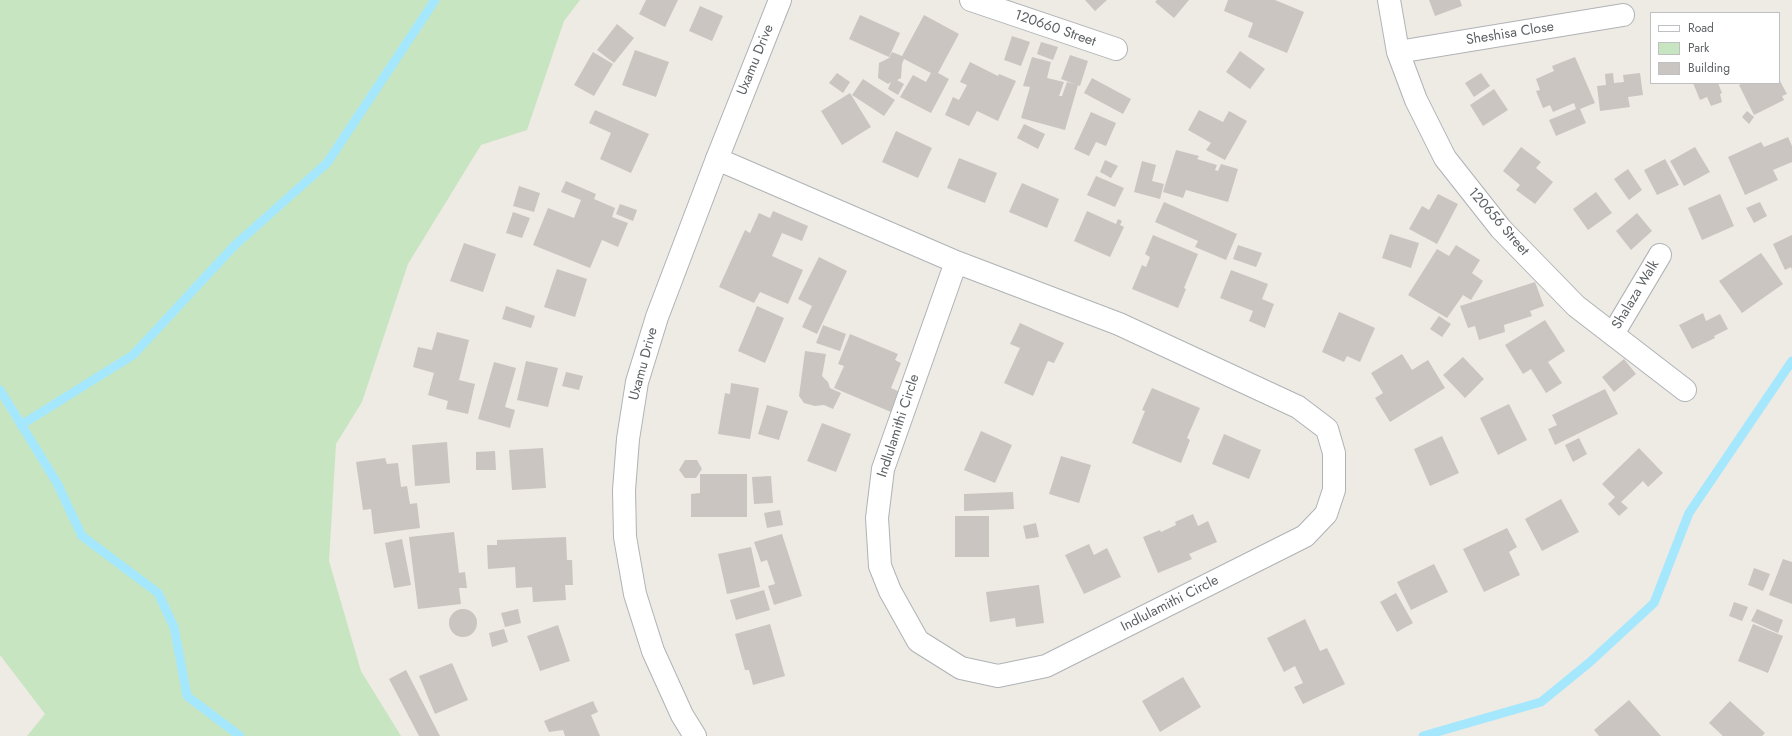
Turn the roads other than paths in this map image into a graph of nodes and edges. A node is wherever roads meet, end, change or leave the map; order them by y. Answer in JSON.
{"nodes":[{"id":1,"x":780,"y":0,"type":"edge"},
{"id":2,"x":971,"y":0,"type":"edge"},
{"id":3,"x":1389,"y":0,"type":"edge"},
{"id":4,"x":1623,"y":15,"type":"dead end"},
{"id":5,"x":1116,"y":49,"type":"dead end"},
{"id":6,"x":1398,"y":52,"type":"junction"},
{"id":7,"x":717,"y":159,"type":"junction"},
{"id":8,"x":1660,"y":255,"type":"dead end"},
{"id":9,"x":956,"y":262,"type":"junction"},
{"id":10,"x":1613,"y":334,"type":"junction"},
{"id":11,"x":1685,"y":390,"type":"dead end"},
{"id":12,"x":695,"y":736,"type":"edge"}],
"edges":[{"from":1,"to":7,"type":"street","name":"Uxamu Drive"},
{"from":2,"to":5,"type":"street","name":"120660 Street"},
{"from":3,"to":6,"type":"street","name":"120656 Street"},
{"from":4,"to":6,"type":"street","name":"Sheshisa Close"},
{"from":6,"to":10,"type":"street","name":"120656 Street"},
{"from":7,"to":9,"type":"street","name":"Indlulamithi Circle"},
{"from":7,"to":12,"type":"street","name":"Uxamu Drive"},
{"from":8,"to":10,"type":"street","name":"Shalaza Walk"},
{"from":9,"to":9,"type":"street","name":"Indlulamithi Circle"},
{"from":10,"to":11,"type":"street","name":"120656 Street"}]}
